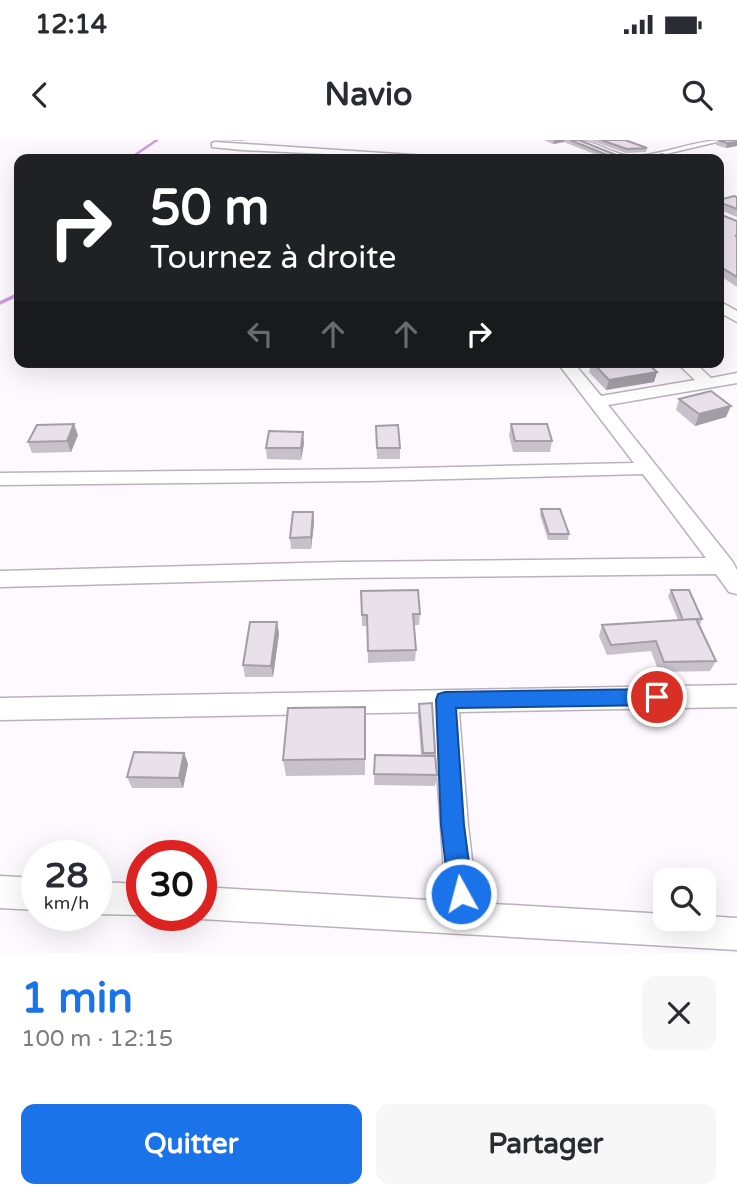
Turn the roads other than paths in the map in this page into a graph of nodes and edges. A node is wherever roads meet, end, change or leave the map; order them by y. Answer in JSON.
{"nodes":[{"id":1,"x":249,"y":140,"type":"edge"},
{"id":2,"x":579,"y":140,"type":"edge"},
{"id":3,"x":721,"y":140,"type":"edge"},
{"id":4,"x":401,"y":144,"type":"dead end"},
{"id":5,"x":215,"y":145,"type":"dead end"},
{"id":6,"x":238,"y":147,"type":"junction"},
{"id":7,"x":375,"y":154,"type":"edge"},
{"id":8,"x":420,"y":154,"type":"edge"},
{"id":9,"x":617,"y":154,"type":"edge"},
{"id":10,"x":655,"y":154,"type":"edge"},
{"id":11,"x":570,"y":368,"type":"edge"},
{"id":12,"x":691,"y":368,"type":"edge"},
{"id":13,"x":737,"y":378,"type":"edge"},
{"id":14,"x":708,"y":383,"type":"junction"},
{"id":15,"x":596,"y":402,"type":"junction"},
{"id":16,"x":648,"y":468,"type":"junction"},
{"id":17,"x":0,"y":479,"type":"edge"},
{"id":18,"x":733,"y":578,"type":"edge"},
{"id":19,"x":0,"y":579,"type":"edge"},
{"id":20,"x":737,"y":696,"type":"edge"},
{"id":21,"x":445,"y":700,"type":"junction"},
{"id":22,"x":0,"y":709,"type":"edge"},
{"id":23,"x":0,"y":892,"type":"edge"},
{"id":24,"x":21,"y":893,"type":"edge"},
{"id":25,"x":217,"y":904,"type":"edge"},
{"id":26,"x":463,"y":916,"type":"junction"},
{"id":27,"x":737,"y":934,"type":"edge"}],
"edges":[{"from":1,"to":6,"type":"street"},
{"from":2,"to":9,"type":"street"},
{"from":3,"to":10,"type":"street"},
{"from":4,"to":8,"type":"street"},
{"from":5,"to":6,"type":"street"},
{"from":6,"to":7,"type":"street"},
{"from":11,"to":15,"type":"street"},
{"from":12,"to":14,"type":"street"},
{"from":13,"to":14,"type":"street"},
{"from":14,"to":15,"type":"street"},
{"from":15,"to":16,"type":"street"},
{"from":16,"to":17,"type":"street"},
{"from":16,"to":18,"type":"street"},
{"from":18,"to":19,"type":"street"},
{"from":20,"to":21,"type":"street"},
{"from":21,"to":22,"type":"street"},
{"from":21,"to":26,"type":"street"},
{"from":23,"to":24,"type":"street"},
{"from":25,"to":26,"type":"street"},
{"from":26,"to":27,"type":"street"}]}
